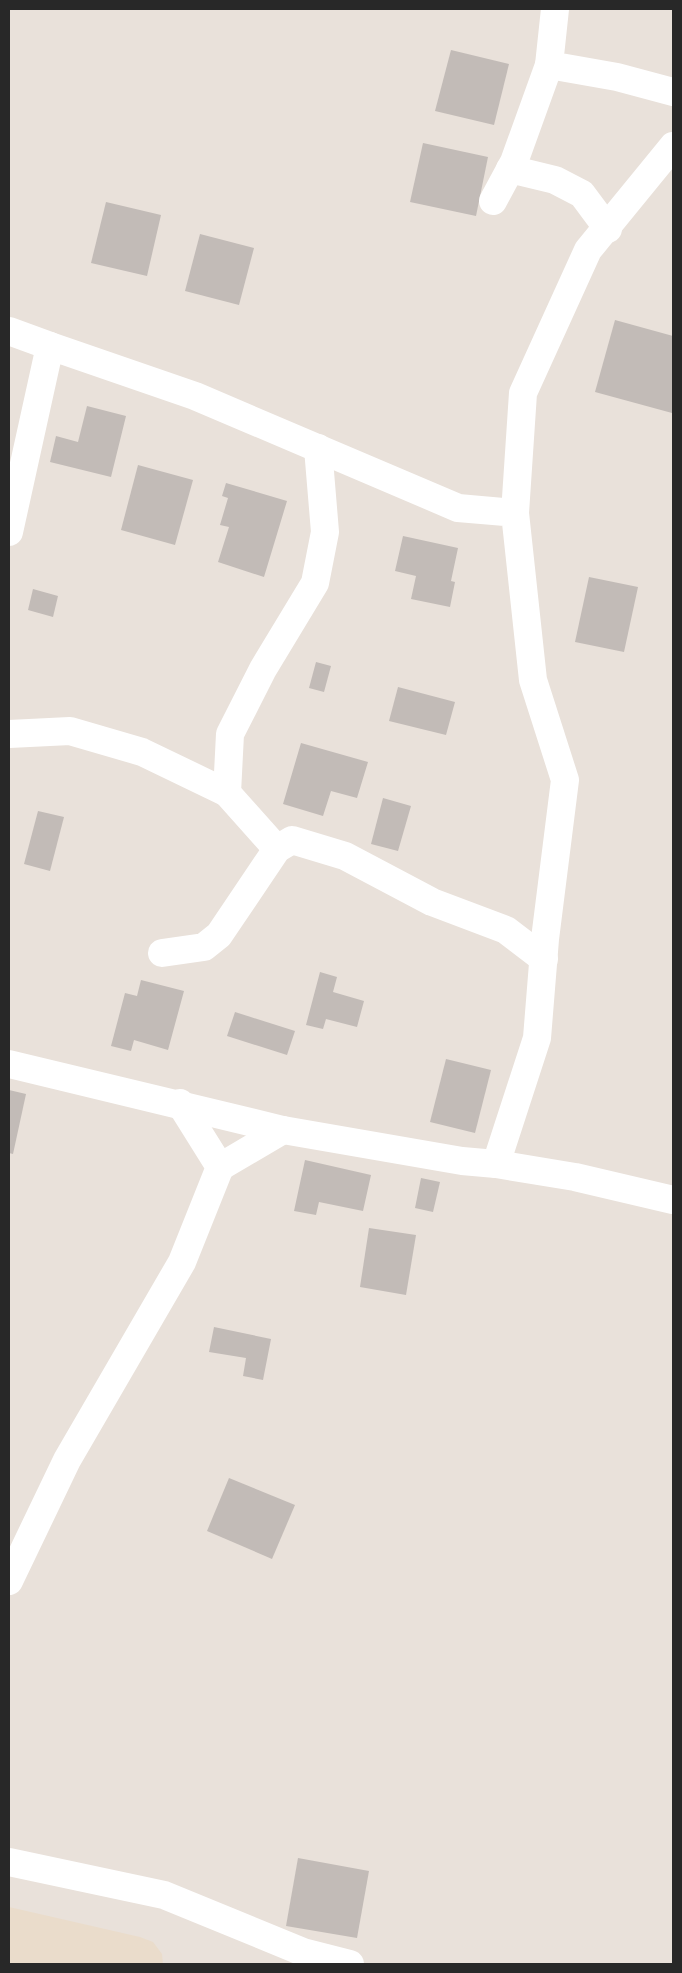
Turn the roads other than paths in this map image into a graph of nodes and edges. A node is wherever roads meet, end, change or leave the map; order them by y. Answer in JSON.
{"nodes":[{"id":1,"x":555,"y":9,"type":"edge"},
{"id":2,"x":549,"y":65,"type":"junction"},
{"id":3,"x":673,"y":92,"type":"edge"},
{"id":4,"x":673,"y":146,"type":"edge"},
{"id":5,"x":510,"y":169,"type":"junction"},
{"id":6,"x":493,"y":201,"type":"dead end"},
{"id":7,"x":608,"y":229,"type":"junction"},
{"id":8,"x":9,"y":331,"type":"edge"},
{"id":9,"x":50,"y":346,"type":"junction"},
{"id":10,"x":318,"y":448,"type":"junction"},
{"id":11,"x":515,"y":513,"type":"junction"},
{"id":12,"x":9,"y":532,"type":"edge"},
{"id":13,"x":9,"y":734,"type":"edge"},
{"id":14,"x":227,"y":794,"type":"junction"},
{"id":15,"x":277,"y":849,"type":"junction"},
{"id":16,"x":162,"y":953,"type":"dead end"},
{"id":17,"x":544,"y":959,"type":"junction"},
{"id":18,"x":9,"y":1064,"type":"edge"},
{"id":19,"x":180,"y":1103,"type":"junction"},
{"id":20,"x":283,"y":1130,"type":"junction"},
{"id":21,"x":496,"y":1164,"type":"junction"},
{"id":22,"x":220,"y":1167,"type":"junction"},
{"id":23,"x":673,"y":1200,"type":"edge"},
{"id":24,"x":9,"y":1582,"type":"edge"},
{"id":25,"x":9,"y":1862,"type":"edge"},
{"id":26,"x":350,"y":1964,"type":"edge"}],
"edges":[{"from":1,"to":2,"type":"street"},
{"from":2,"to":3,"type":"street"},
{"from":2,"to":5,"type":"street"},
{"from":4,"to":7,"type":"street"},
{"from":5,"to":6,"type":"street"},
{"from":5,"to":7,"type":"street"},
{"from":7,"to":11,"type":"street"},
{"from":8,"to":9,"type":"street"},
{"from":9,"to":10,"type":"street"},
{"from":9,"to":12,"type":"street"},
{"from":10,"to":11,"type":"street"},
{"from":10,"to":14,"type":"street"},
{"from":11,"to":17,"type":"street"},
{"from":13,"to":14,"type":"street"},
{"from":14,"to":15,"type":"street"},
{"from":15,"to":16,"type":"street"},
{"from":15,"to":17,"type":"street"},
{"from":17,"to":21,"type":"street"},
{"from":18,"to":19,"type":"street"},
{"from":19,"to":20,"type":"street"},
{"from":19,"to":22,"type":"street"},
{"from":20,"to":21,"type":"street"},
{"from":20,"to":22,"type":"street"},
{"from":21,"to":23,"type":"street"},
{"from":22,"to":24,"type":"street"},
{"from":25,"to":26,"type":"street"}]}
